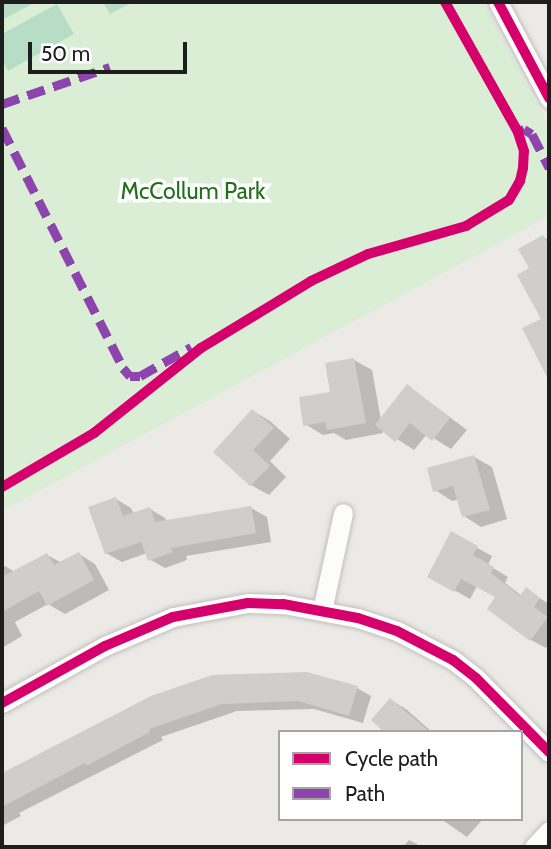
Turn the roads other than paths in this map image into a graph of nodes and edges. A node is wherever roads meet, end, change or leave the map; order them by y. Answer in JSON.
{"nodes":[{"id":1,"x":498,"y":2,"type":"edge"},
{"id":2,"x":549,"y":98,"type":"edge"},
{"id":3,"x":343,"y":513,"type":"dead end"},
{"id":4,"x":322,"y":611,"type":"junction"},
{"id":5,"x":2,"y":703,"type":"edge"},
{"id":6,"x":549,"y":752,"type":"edge"},
{"id":7,"x":549,"y":831,"type":"edge"},
{"id":8,"x":534,"y":847,"type":"edge"}],
"edges":[{"from":1,"to":2,"type":"street"},
{"from":3,"to":4,"type":"street"},
{"from":4,"to":5,"type":"street"},
{"from":4,"to":6,"type":"street"},
{"from":7,"to":8,"type":"street"}]}
